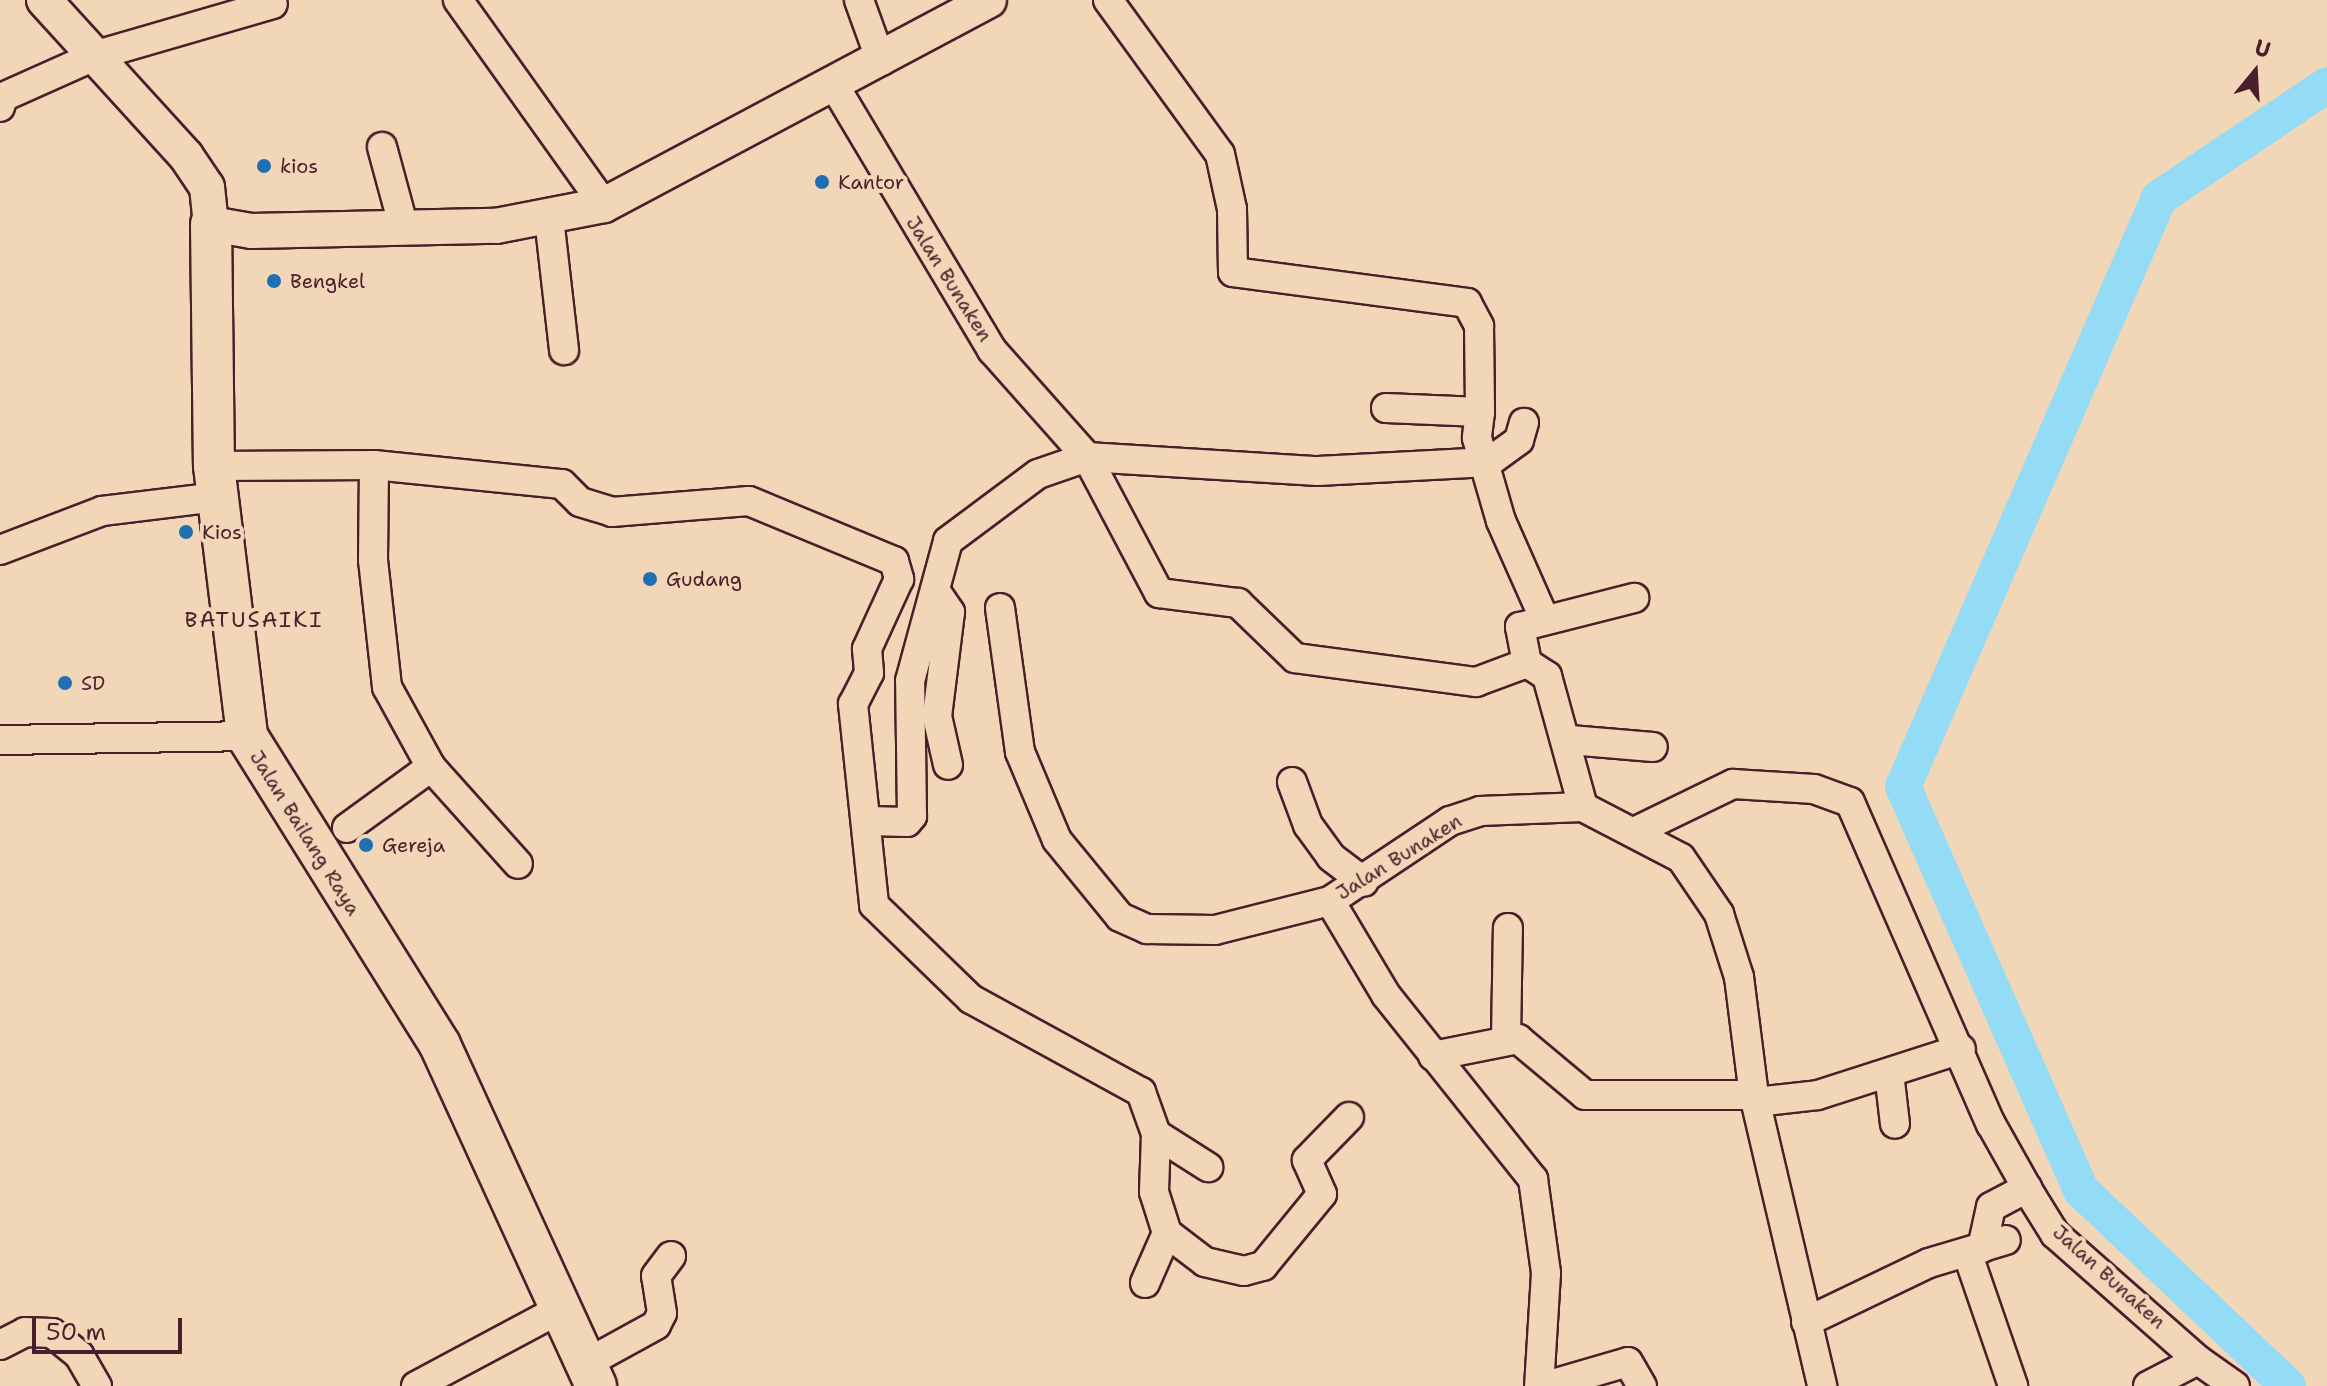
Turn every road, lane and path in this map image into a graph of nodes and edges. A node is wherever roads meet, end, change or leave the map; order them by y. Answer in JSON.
{"nodes":[{"id":1,"x":44,"y":0,"type":"edge"},
{"id":2,"x":458,"y":0,"type":"edge"},
{"id":3,"x":859,"y":0,"type":"edge"},
{"id":4,"x":989,"y":0,"type":"edge"},
{"id":5,"x":1108,"y":0,"type":"edge"},
{"id":6,"x":273,"y":4,"type":"dead end"},
{"id":7,"x":97,"y":55,"type":"junction"},
{"id":8,"x":881,"y":61,"type":"junction"},
{"id":9,"x":834,"y":85,"type":"junction"},
{"id":10,"x":1,"y":100,"type":"edge"},
{"id":11,"x":382,"y":147,"type":"dead end"},
{"id":12,"x":604,"y":205,"type":"junction"},
{"id":13,"x":549,"y":218,"type":"junction"},
{"id":14,"x":404,"y":228,"type":"junction"},
{"id":15,"x":212,"y":238,"type":"junction"},
{"id":16,"x":564,"y":350,"type":"dead end"},
{"id":17,"x":1386,"y":408,"type":"dead end"},
{"id":18,"x":1480,"y":412,"type":"junction"},
{"id":19,"x":1524,"y":423,"type":"dead end"},
{"id":20,"x":1087,"y":457,"type":"junction"},
{"id":21,"x":1489,"y":462,"type":"junction"},
{"id":22,"x":374,"y":465,"type":"junction"},
{"id":23,"x":216,"y":482,"type":"junction"},
{"id":24,"x":0,"y":550,"type":"edge"},
{"id":25,"x":936,"y":577,"type":"junction"},
{"id":26,"x":1634,"y":598,"type":"dead end"},
{"id":27,"x":1000,"y":608,"type":"dead end"},
{"id":28,"x":1544,"y":618,"type":"junction"},
{"id":29,"x":1527,"y":663,"type":"junction"},
{"id":30,"x":247,"y":736,"type":"junction"},
{"id":31,"x":0,"y":740,"type":"edge"},
{"id":32,"x":1570,"y":740,"type":"junction"},
{"id":33,"x":1653,"y":747,"type":"dead end"},
{"id":34,"x":948,"y":765,"type":"dead end"},
{"id":35,"x":431,"y":767,"type":"junction"},
{"id":36,"x":1292,"y":782,"type":"dead end"},
{"id":37,"x":1583,"y":807,"type":"junction"},
{"id":38,"x":867,"y":821,"type":"junction"},
{"id":39,"x":347,"y":828,"type":"dead end"},
{"id":40,"x":1636,"y":831,"type":"junction"},
{"id":41,"x":518,"y":864,"type":"dead end"},
{"id":42,"x":1364,"y":882,"type":"junction"},
{"id":43,"x":1330,"y":901,"type":"junction"},
{"id":44,"x":1508,"y":928,"type":"dead end"},
{"id":45,"x":1506,"y":1038,"type":"junction"},
{"id":46,"x":1961,"y":1049,"type":"junction"},
{"id":47,"x":1433,"y":1056,"type":"junction"},
{"id":48,"x":1889,"y":1073,"type":"junction"},
{"id":49,"x":1755,"y":1098,"type":"junction"},
{"id":50,"x":1349,"y":1117,"type":"dead end"},
{"id":51,"x":1895,"y":1124,"type":"dead end"},
{"id":52,"x":1156,"y":1134,"type":"junction"},
{"id":53,"x":1208,"y":1167,"type":"dead end"},
{"id":54,"x":2027,"y":1188,"type":"junction"},
{"id":55,"x":1167,"y":1233,"type":"junction"},
{"id":56,"x":1985,"y":1247,"type":"junction"},
{"id":57,"x":671,"y":1256,"type":"dead end"},
{"id":58,"x":1145,"y":1283,"type":"dead end"},
{"id":59,"x":564,"y":1307,"type":"junction"},
{"id":60,"x":1806,"y":1322,"type":"junction"},
{"id":61,"x":0,"y":1345,"type":"edge"},
{"id":62,"x":2198,"y":1360,"type":"junction"},
{"id":63,"x":1642,"y":1367,"type":"edge"},
{"id":64,"x":591,"y":1374,"type":"edge"},
{"id":65,"x":97,"y":1386,"type":"edge"},
{"id":66,"x":416,"y":1386,"type":"edge"},
{"id":67,"x":1539,"y":1386,"type":"edge"},
{"id":68,"x":1546,"y":1386,"type":"edge"},
{"id":69,"x":1822,"y":1386,"type":"edge"},
{"id":70,"x":2013,"y":1386,"type":"edge"},
{"id":71,"x":2148,"y":1386,"type":"edge"},
{"id":72,"x":2235,"y":1386,"type":"edge"}],
"edges":[{"from":1,"to":7,"type":"main road"},
{"from":2,"to":12,"type":"street"},
{"from":3,"to":8,"type":"street"},
{"from":4,"to":8,"type":"main road"},
{"from":5,"to":18,"type":"street"},
{"from":6,"to":7,"type":"street"},
{"from":7,"to":10,"type":"street"},
{"from":7,"to":15,"type":"main road"},
{"from":8,"to":9,"type":"main road"},
{"from":9,"to":12,"type":"main road"},
{"from":9,"to":20,"type":"street","name":"Jalan Bunaken"},
{"from":11,"to":14,"type":"street"},
{"from":12,"to":13,"type":"main road"},
{"from":13,"to":14,"type":"main road"},
{"from":13,"to":16,"type":"street"},
{"from":14,"to":15,"type":"main road"},
{"from":15,"to":23,"type":"highway","name":"Jalan Bailang Raya"},
{"from":17,"to":18,"type":"street"},
{"from":18,"to":21,"type":"street"},
{"from":19,"to":21,"type":"street"},
{"from":20,"to":21,"type":"street"},
{"from":20,"to":25,"type":"street"},
{"from":20,"to":29,"type":"street","name":"Jalan Bunaken"},
{"from":21,"to":28,"type":"street"},
{"from":22,"to":23,"type":"street"},
{"from":22,"to":35,"type":"street"},
{"from":22,"to":38,"type":"street"},
{"from":23,"to":24,"type":"street"},
{"from":23,"to":30,"type":"highway","name":"Jalan Bailang Raya"},
{"from":25,"to":34,"type":"street"},
{"from":25,"to":38,"type":"street"},
{"from":26,"to":28,"type":"street"},
{"from":27,"to":43,"type":"street","name":"Jalan Bunaken"},
{"from":28,"to":29,"type":"street"},
{"from":29,"to":32,"type":"street"},
{"from":30,"to":31,"type":"street"},
{"from":30,"to":59,"type":"highway","name":"Jalan Bailang Raya"},
{"from":32,"to":33,"type":"street"},
{"from":32,"to":37,"type":"street"},
{"from":35,"to":39,"type":"street"},
{"from":35,"to":41,"type":"street"},
{"from":36,"to":42,"type":"street"},
{"from":37,"to":40,"type":"street","name":"Jalan Bunaken"},
{"from":37,"to":42,"type":"street","name":"Jalan Bunaken"},
{"from":38,"to":52,"type":"street"},
{"from":40,"to":46,"type":"street","name":"Jalan Bunaken"},
{"from":40,"to":49,"type":"street","name":"Jalan Bunaken"},
{"from":42,"to":43,"type":"street","name":"Jalan Bunaken"},
{"from":43,"to":47,"type":"street"},
{"from":44,"to":45,"type":"street"},
{"from":45,"to":47,"type":"street"},
{"from":45,"to":49,"type":"street"},
{"from":46,"to":48,"type":"street"},
{"from":46,"to":54,"type":"street","name":"Jalan Bunaken"},
{"from":47,"to":67,"type":"street"},
{"from":48,"to":49,"type":"street"},
{"from":48,"to":51,"type":"street"},
{"from":49,"to":60,"type":"street","name":"Jalan Bunaken"},
{"from":50,"to":55,"type":"street"},
{"from":52,"to":53,"type":"street"},
{"from":52,"to":55,"type":"street"},
{"from":54,"to":56,"type":"street"},
{"from":54,"to":62,"type":"street","name":"Jalan Bunaken"},
{"from":55,"to":58,"type":"street"},
{"from":56,"to":60,"type":"street"},
{"from":56,"to":70,"type":"street"},
{"from":57,"to":64,"type":"street"},
{"from":59,"to":64,"type":"highway","name":"Jalan Bailang Raya"},
{"from":59,"to":66,"type":"street"},
{"from":60,"to":69,"type":"street","name":"Jalan Bunaken"},
{"from":61,"to":65,"type":"street"},
{"from":62,"to":71,"type":"street"},
{"from":62,"to":72,"type":"street","name":"Jalan Bunaken"},
{"from":63,"to":68,"type":"street"}]}
